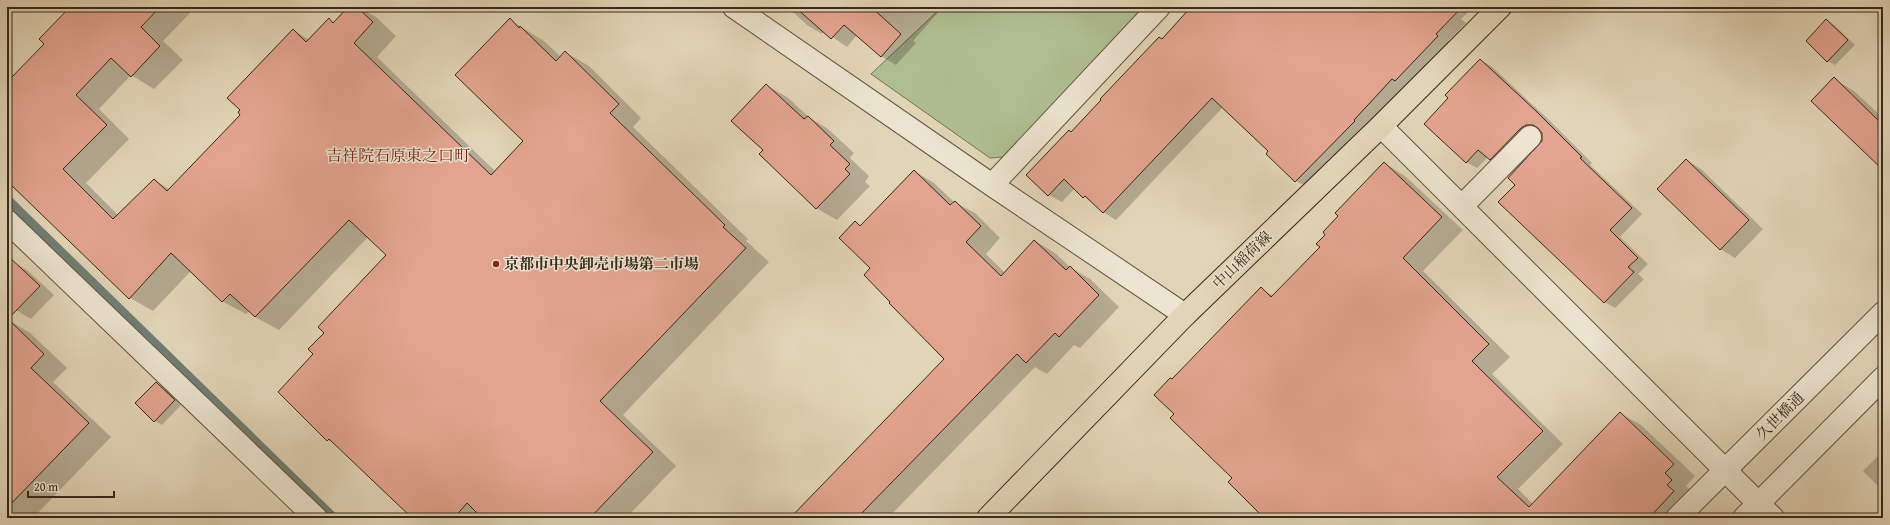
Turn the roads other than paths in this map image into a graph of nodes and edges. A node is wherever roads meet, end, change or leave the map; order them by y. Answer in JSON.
{"nodes":[{"id":1,"x":734,"y":7,"type":"edge"},
{"id":2,"x":1159,"y":7,"type":"edge"},
{"id":3,"x":1495,"y":8,"type":"edge"},
{"id":4,"x":1381,"y":126,"type":"junction"},
{"id":5,"x":1530,"y":137,"type":"dead end"},
{"id":6,"x":992,"y":185,"type":"junction"},
{"id":7,"x":1462,"y":206,"type":"junction"},
{"id":8,"x":7,"y":221,"type":"edge"},
{"id":9,"x":1883,"y":313,"type":"edge"},
{"id":10,"x":1185,"y":315,"type":"junction"},
{"id":11,"x":1883,"y":378,"type":"edge"},
{"id":12,"x":1725,"y":470,"type":"junction"},
{"id":13,"x":1758,"y":513,"type":"edge"},
{"id":14,"x":316,"y":518,"type":"edge"},
{"id":15,"x":988,"y":518,"type":"edge"},
{"id":16,"x":1677,"y":518,"type":"edge"}],
"edges":[{"from":1,"to":6,"type":"street"},
{"from":2,"to":6,"type":"street"},
{"from":3,"to":4,"type":"main road","name":"中山稲荷線"},
{"from":4,"to":7,"type":"street"},
{"from":4,"to":10,"type":"main road","name":"中山稲荷線"},
{"from":5,"to":7,"type":"street"},
{"from":6,"to":10,"type":"street"},
{"from":7,"to":12,"type":"street"},
{"from":8,"to":14,"type":"street"},
{"from":9,"to":12,"type":"street","name":"久世橋通"},
{"from":10,"to":15,"type":"main road","name":"中山稲荷線"},
{"from":11,"to":13,"type":"street"},
{"from":12,"to":13,"type":"street"},
{"from":12,"to":16,"type":"street","name":"久世橋通"}]}
